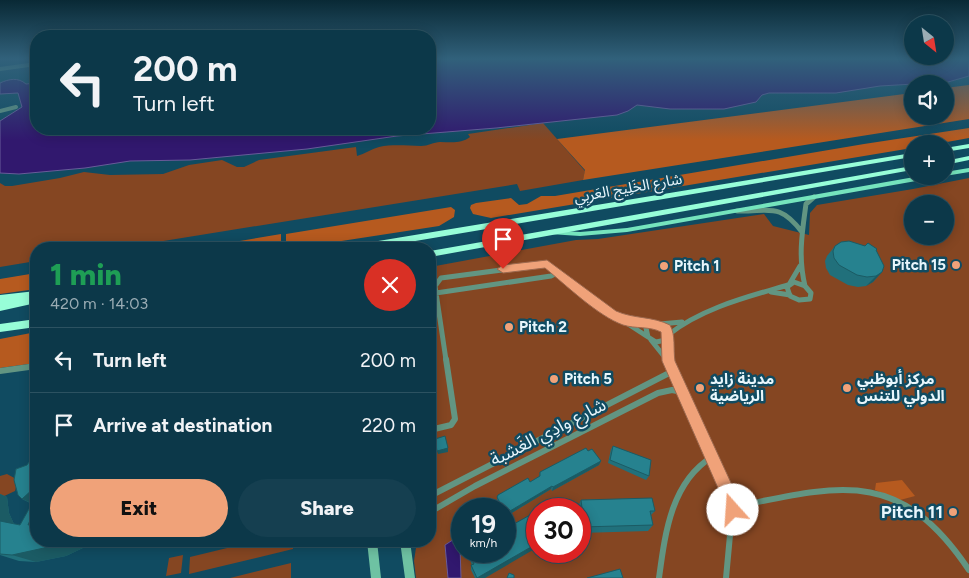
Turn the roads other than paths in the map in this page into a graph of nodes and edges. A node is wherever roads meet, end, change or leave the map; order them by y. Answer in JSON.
{"nodes":[{"id":1,"x":16,"y":107,"type":"dead end"},
{"id":2,"x":0,"y":111,"type":"edge"},
{"id":3,"x":969,"y":146,"type":"edge"},
{"id":4,"x":954,"y":148,"type":"edge"},
{"id":5,"x":904,"y":156,"type":"edge"},
{"id":6,"x":969,"y":158,"type":"edge"},
{"id":7,"x":954,"y":160,"type":"edge"},
{"id":8,"x":904,"y":169,"type":"edge"},
{"id":9,"x":969,"y":170,"type":"edge"},
{"id":10,"x":954,"y":172,"type":"edge"},
{"id":11,"x":904,"y":181,"type":"edge"},
{"id":12,"x":814,"y":197,"type":"junction"},
{"id":13,"x":736,"y":211,"type":"junction"},
{"id":14,"x":550,"y":232,"type":"junction"},
{"id":15,"x":802,"y":232,"type":"junction"},
{"id":16,"x":390,"y":242,"type":"edge"},
{"id":17,"x":436,"y":255,"type":"edge"},
{"id":18,"x":800,"y":265,"type":"junction"},
{"id":19,"x":559,"y":272,"type":"junction"},
{"id":20,"x":789,"y":284,"type":"junction"},
{"id":21,"x":806,"y":286,"type":"junction"},
{"id":22,"x":768,"y":292,"type":"junction"},
{"id":23,"x":436,"y":293,"type":"junction"},
{"id":24,"x":30,"y":295,"type":"edge"},
{"id":25,"x":790,"y":296,"type":"junction"},
{"id":26,"x":0,"y":299,"type":"edge"},
{"id":27,"x":30,"y":301,"type":"edge"},
{"id":28,"x":0,"y":306,"type":"edge"},
{"id":29,"x":626,"y":321,"type":"junction"},
{"id":30,"x":685,"y":322,"type":"junction"},
{"id":31,"x":30,"y":324,"type":"edge"},
{"id":32,"x":30,"y":324,"type":"edge"},
{"id":33,"x":651,"y":324,"type":"junction"},
{"id":34,"x":659,"y":324,"type":"junction"},
{"id":35,"x":0,"y":328,"type":"edge"},
{"id":36,"x":0,"y":332,"type":"edge"},
{"id":37,"x":668,"y":337,"type":"junction"},
{"id":38,"x":649,"y":338,"type":"junction"},
{"id":39,"x":668,"y":361,"type":"junction"},
{"id":40,"x":30,"y":367,"type":"edge"},
{"id":41,"x":673,"y":371,"type":"junction"},
{"id":42,"x":0,"y":373,"type":"edge"},
{"id":43,"x":682,"y":392,"type":"junction"},
{"id":44,"x":436,"y":429,"type":"edge"},
{"id":45,"x":712,"y":457,"type":"junction"},
{"id":46,"x":436,"y":493,"type":"edge"},
{"id":47,"x":734,"y":507,"type":"junction"},
{"id":48,"x":436,"y":509,"type":"edge"},
{"id":49,"x":373,"y":547,"type":"edge"},
{"id":50,"x":406,"y":547,"type":"edge"},
{"id":51,"x":409,"y":547,"type":"edge"},
{"id":52,"x":407,"y":552,"type":"junction"},
{"id":53,"x":969,"y":570,"type":"edge"},
{"id":54,"x":376,"y":578,"type":"edge"},
{"id":55,"x":410,"y":578,"type":"edge"},
{"id":56,"x":659,"y":578,"type":"edge"},
{"id":57,"x":726,"y":578,"type":"edge"}],
"edges":[{"from":1,"to":2,"type":"street"},
{"from":3,"to":4,"type":"highway"},
{"from":5,"to":16,"type":"highway","name":"شارع الخَلِيج العَربِي"},
{"from":6,"to":7,"type":"highway"},
{"from":8,"to":14,"type":"highway","name":"شارع الخَلِيج العَربِي"},
{"from":9,"to":10,"type":"main road"},
{"from":11,"to":12,"type":"main road"},
{"from":12,"to":13,"type":"main road"},
{"from":12,"to":15,"type":"street"},
{"from":13,"to":14,"type":"main road"},
{"from":13,"to":15,"type":"street"},
{"from":14,"to":17,"type":"highway","name":"شارع الخَلِيج العَربِي"},
{"from":15,"to":18,"type":"street"},
{"from":18,"to":20,"type":"street"},
{"from":18,"to":21,"type":"street"},
{"from":19,"to":23,"type":"street"},
{"from":19,"to":23,"type":"street"},
{"from":19,"to":29,"type":"street"},
{"from":20,"to":21,"type":"street"},
{"from":20,"to":22,"type":"street"},
{"from":20,"to":25,"type":"street"},
{"from":21,"to":25,"type":"street"},
{"from":22,"to":25,"type":"street"},
{"from":22,"to":30,"type":"street"},
{"from":23,"to":44,"type":"street"},
{"from":24,"to":26,"type":"highway"},
{"from":27,"to":28,"type":"highway"},
{"from":29,"to":33,"type":"street"},
{"from":29,"to":38,"type":"street"},
{"from":30,"to":34,"type":"street"},
{"from":30,"to":37,"type":"street"},
{"from":31,"to":35,"type":"highway"},
{"from":32,"to":36,"type":"highway"},
{"from":33,"to":34,"type":"street"},
{"from":33,"to":38,"type":"street"},
{"from":34,"to":37,"type":"street"},
{"from":37,"to":38,"type":"street"},
{"from":37,"to":39,"type":"street"},
{"from":38,"to":39,"type":"street"},
{"from":39,"to":41,"type":"street"},
{"from":40,"to":42,"type":"street"},
{"from":41,"to":43,"type":"street"},
{"from":41,"to":46,"type":"street","name":"شارع وادِي الغَشبة"},
{"from":43,"to":45,"type":"street"},
{"from":43,"to":48,"type":"street","name":"شارع وادِي الغَشبة"},
{"from":45,"to":47,"type":"street"},
{"from":45,"to":56,"type":"street"},
{"from":47,"to":53,"type":"street"},
{"from":47,"to":57,"type":"street"},
{"from":49,"to":54,"type":"street"},
{"from":50,"to":52,"type":"street"},
{"from":51,"to":52,"type":"street"},
{"from":52,"to":55,"type":"street"}]}
